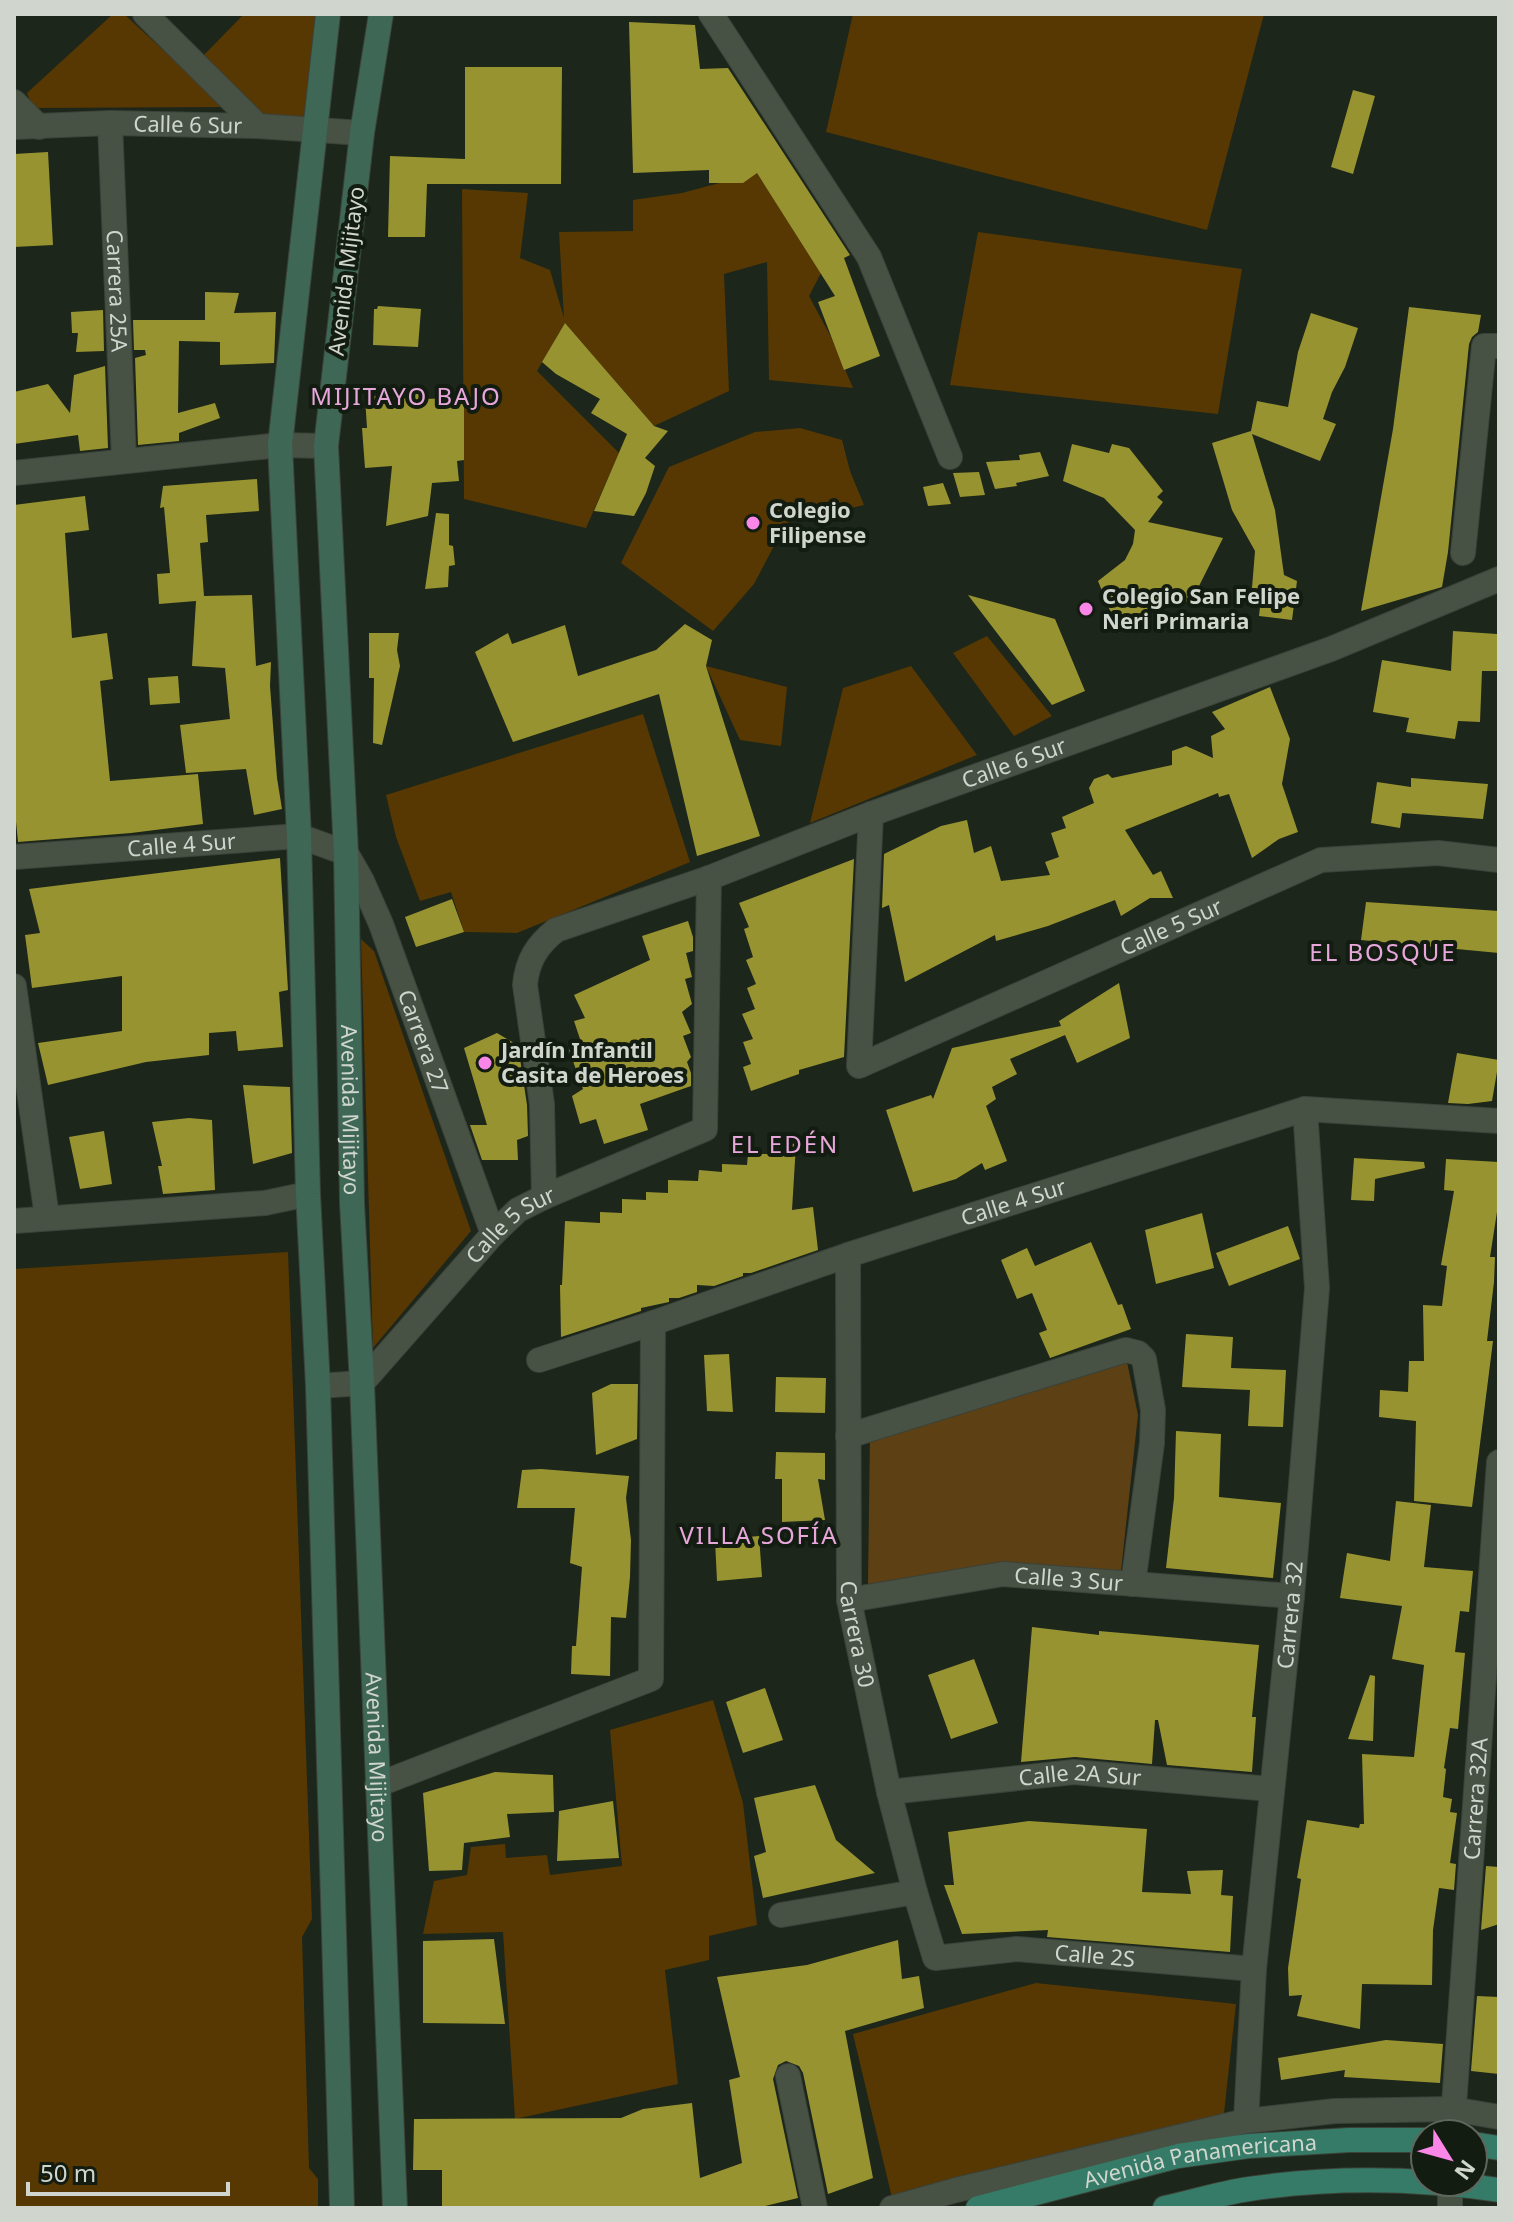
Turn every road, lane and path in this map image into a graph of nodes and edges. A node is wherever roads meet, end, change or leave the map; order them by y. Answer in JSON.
{"nodes":[{"id":1,"x":145,"y":14,"type":"edge"},
{"id":2,"x":328,"y":14,"type":"edge"},
{"id":3,"x":381,"y":14,"type":"edge"},
{"id":4,"x":711,"y":14,"type":"edge"},
{"id":5,"x":14,"y":102,"type":"edge"},
{"id":6,"x":110,"y":123,"type":"junction"},
{"id":7,"x":258,"y":126,"type":"junction"},
{"id":8,"x":14,"y":127,"type":"edge"},
{"id":9,"x":39,"y":127,"type":"junction"},
{"id":10,"x":314,"y":131,"type":"junction"},
{"id":11,"x":362,"y":133,"type":"junction"},
{"id":12,"x":1492,"y":346,"type":"edge"},
{"id":13,"x":280,"y":445,"type":"junction"},
{"id":14,"x":326,"y":446,"type":"junction"},
{"id":15,"x":950,"y":457,"type":"dead end"},
{"id":16,"x":124,"y":460,"type":"junction"},
{"id":17,"x":14,"y":473,"type":"edge"},
{"id":18,"x":1463,"y":553,"type":"dead end"},
{"id":19,"x":1499,"y":579,"type":"edge"},
{"id":20,"x":871,"y":814,"type":"junction"},
{"id":21,"x":299,"y":836,"type":"junction"},
{"id":22,"x":346,"y":853,"type":"junction"},
{"id":23,"x":14,"y":857,"type":"edge"},
{"id":24,"x":1499,"y":860,"type":"edge"},
{"id":25,"x":709,"y":878,"type":"junction"},
{"id":26,"x":14,"y":986,"type":"edge"},
{"id":27,"x":1305,"y":1109,"type":"junction"},
{"id":28,"x":1499,"y":1121,"type":"edge"},
{"id":29,"x":308,"y":1194,"type":"junction"},
{"id":30,"x":544,"y":1197,"type":"junction"},
{"id":31,"x":47,"y":1217,"type":"junction"},
{"id":32,"x":14,"y":1221,"type":"edge"},
{"id":33,"x":493,"y":1234,"type":"junction"},
{"id":34,"x":848,"y":1255,"type":"junction"},
{"id":35,"x":653,"y":1323,"type":"junction"},
{"id":36,"x":539,"y":1360,"type":"dead end"},
{"id":37,"x":362,"y":1383,"type":"junction"},
{"id":38,"x":318,"y":1386,"type":"junction"},
{"id":39,"x":848,"y":1436,"type":"junction"},
{"id":40,"x":1499,"y":1462,"type":"edge"},
{"id":41,"x":1133,"y":1584,"type":"junction"},
{"id":42,"x":1292,"y":1596,"type":"junction"},
{"id":43,"x":849,"y":1600,"type":"junction"},
{"id":44,"x":1493,"y":1622,"type":"edge"},
{"id":45,"x":377,"y":1785,"type":"junction"},
{"id":46,"x":1271,"y":1789,"type":"junction"},
{"id":47,"x":889,"y":1792,"type":"junction"},
{"id":48,"x":915,"y":1892,"type":"junction"},
{"id":49,"x":781,"y":1915,"type":"dead end"},
{"id":50,"x":935,"y":1958,"type":"joint"},
{"id":51,"x":1254,"y":1969,"type":"junction"},
{"id":52,"x":788,"y":2076,"type":"dead end"},
{"id":53,"x":1452,"y":2109,"type":"junction"},
{"id":54,"x":1499,"y":2117,"type":"edge"},
{"id":55,"x":1452,"y":2118,"type":"edge"},
{"id":56,"x":1246,"y":2121,"type":"junction"},
{"id":57,"x":1409,"y":2140,"type":"edge"},
{"id":58,"x":1409,"y":2182,"type":"edge"},
{"id":59,"x":342,"y":2208,"type":"edge"},
{"id":60,"x":395,"y":2208,"type":"edge"},
{"id":61,"x":815,"y":2208,"type":"edge"},
{"id":62,"x":892,"y":2208,"type":"edge"},
{"id":63,"x":978,"y":2208,"type":"edge"},
{"id":64,"x":1165,"y":2208,"type":"edge"}],
"edges":[{"from":1,"to":7,"type":"street"},
{"from":2,"to":10,"type":"main road","name":"Avenida Mijitayo"},
{"from":3,"to":11,"type":"main road","name":"Avenida Mijitayo"},
{"from":4,"to":15,"type":"street"},
{"from":5,"to":9,"type":"street"},
{"from":6,"to":7,"type":"street","name":"Calle 6 Sur"},
{"from":6,"to":9,"type":"street","name":"Calle 6 Sur"},
{"from":6,"to":16,"type":"street","name":"Carrera 25A"},
{"from":7,"to":10,"type":"street","name":"Calle 6 Sur"},
{"from":8,"to":9,"type":"street","name":"Calle 6 Sur"},
{"from":10,"to":11,"type":"street","name":"Calle 6 Sur"},
{"from":10,"to":13,"type":"main road","name":"Avenida Mijitayo"},
{"from":11,"to":14,"type":"main road","name":"Avenida Mijitayo"},
{"from":12,"to":18,"type":"street"},
{"from":13,"to":14,"type":"street"},
{"from":13,"to":16,"type":"street"},
{"from":13,"to":21,"type":"main road","name":"Avenida Mijitayo"},
{"from":14,"to":22,"type":"main road","name":"Avenida Mijitayo"},
{"from":16,"to":17,"type":"street"},
{"from":19,"to":20,"type":"street","name":"Calle 6 Sur"},
{"from":20,"to":24,"type":"street","name":"Calle 5 Sur"},
{"from":20,"to":25,"type":"street","name":"Calle 6 Sur"},
{"from":21,"to":22,"type":"street","name":"Calle 4 Sur"},
{"from":21,"to":23,"type":"street","name":"Calle 4 Sur"},
{"from":21,"to":29,"type":"main road","name":"Avenida Mijitayo"},
{"from":22,"to":33,"type":"street","name":"Carrera 27"},
{"from":22,"to":37,"type":"main road","name":"Avenida Mijitayo"},
{"from":25,"to":30,"type":"street","name":"Calle 5 Sur"},
{"from":25,"to":30,"type":"street","name":"Calle 6 Sur"},
{"from":26,"to":31,"type":"street"},
{"from":27,"to":28,"type":"street","name":"Calle 4 Sur"},
{"from":27,"to":34,"type":"street","name":"Calle 4 Sur"},
{"from":27,"to":42,"type":"street","name":"Carrera 32"},
{"from":29,"to":31,"type":"street"},
{"from":29,"to":38,"type":"main road","name":"Avenida Mijitayo"},
{"from":30,"to":33,"type":"street","name":"Calle 5 Sur"},
{"from":31,"to":32,"type":"street"},
{"from":33,"to":37,"type":"street","name":"Calle 5 Sur"},
{"from":34,"to":35,"type":"street","name":"Calle 4 Sur"},
{"from":34,"to":39,"type":"street","name":"Carrera 30"},
{"from":35,"to":36,"type":"street","name":"Calle 4 Sur"},
{"from":35,"to":45,"type":"street"},
{"from":37,"to":38,"type":"street"},
{"from":37,"to":45,"type":"main road","name":"Avenida Mijitayo"},
{"from":38,"to":59,"type":"main road","name":"Avenida Mijitayo"},
{"from":39,"to":41,"type":"street"},
{"from":39,"to":43,"type":"street","name":"Carrera 30"},
{"from":40,"to":44,"type":"street","name":"Carrera 32A"},
{"from":41,"to":42,"type":"street","name":"Calle 3 Sur"},
{"from":41,"to":43,"type":"street","name":"Calle 3 Sur"},
{"from":42,"to":46,"type":"street","name":"Carrera 32"},
{"from":43,"to":47,"type":"street","name":"Carrera 30"},
{"from":44,"to":53,"type":"street","name":"Carrera 32A"},
{"from":45,"to":60,"type":"main road","name":"Avenida Mijitayo"},
{"from":46,"to":47,"type":"street","name":"Calle 2A Sur"},
{"from":46,"to":51,"type":"street","name":"Carrera 32"},
{"from":47,"to":48,"type":"street","name":"Carrera 30"},
{"from":48,"to":49,"type":"street"},
{"from":48,"to":50,"type":"street","name":"Carrera 30"},
{"from":50,"to":51,"type":"street","name":"Calle 2S"},
{"from":51,"to":56,"type":"street","name":"Carrera 32"},
{"from":52,"to":61,"type":"street"},
{"from":53,"to":54,"type":"street"},
{"from":53,"to":55,"type":"street","name":"Carrera 32A"},
{"from":53,"to":56,"type":"street"},
{"from":56,"to":62,"type":"street"},
{"from":57,"to":63,"type":"main road","name":"Avenida Panamericana"},
{"from":58,"to":64,"type":"main road","name":"Avenida Panamericana"}]}
